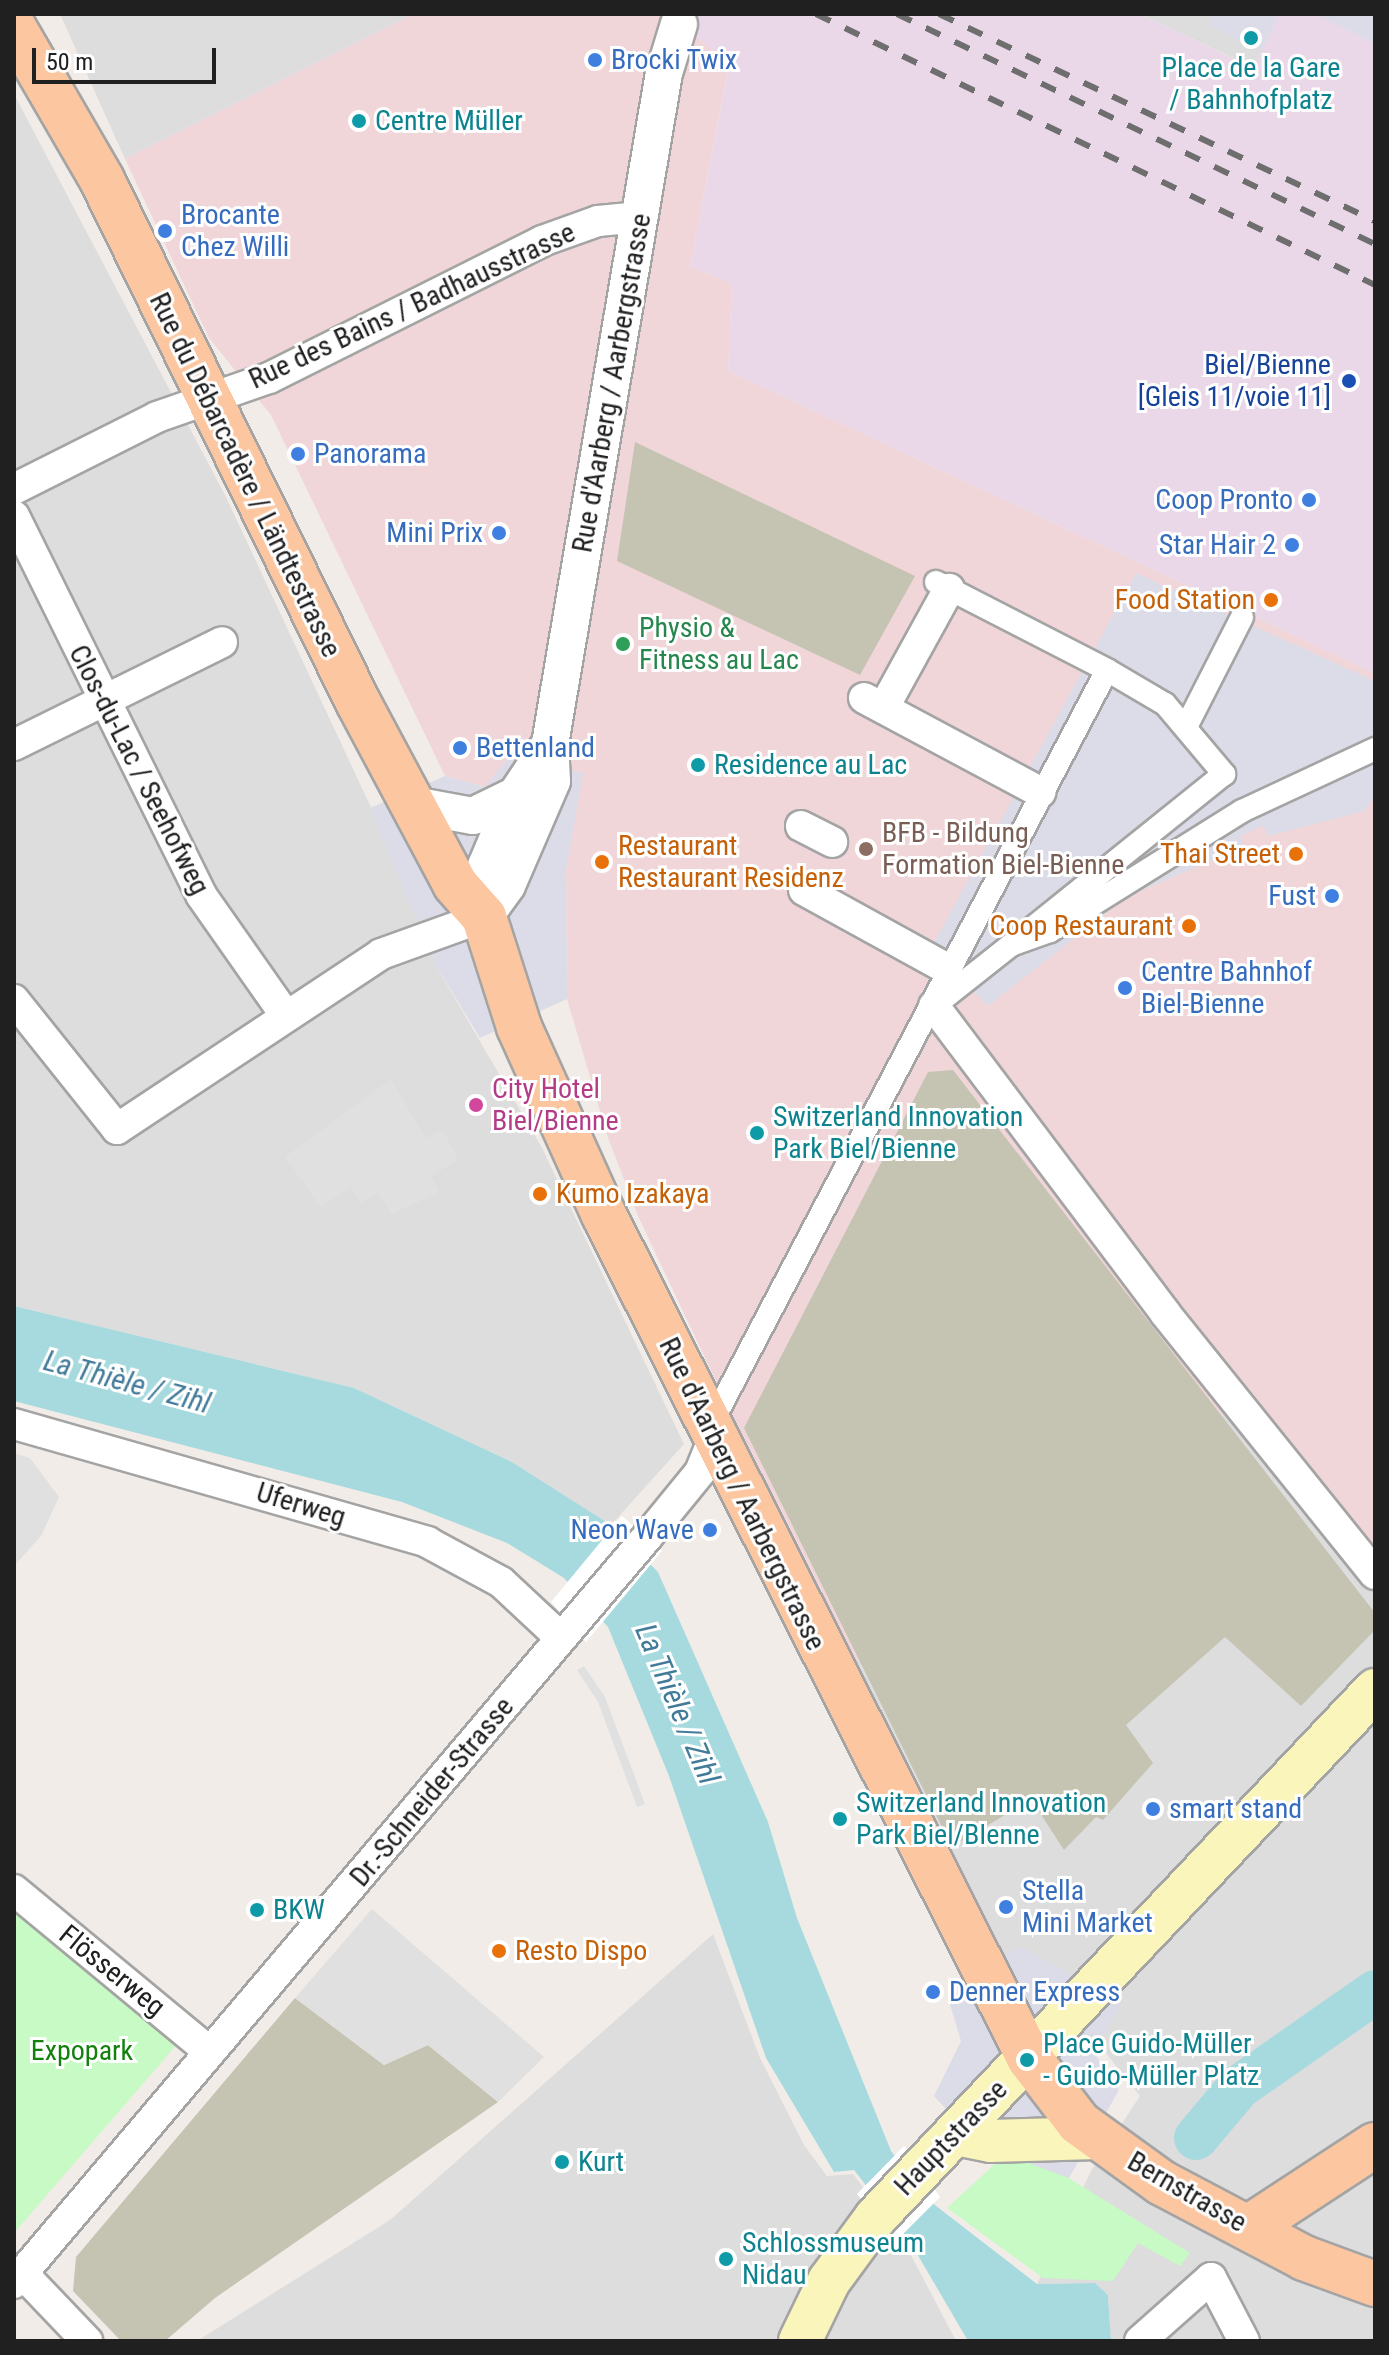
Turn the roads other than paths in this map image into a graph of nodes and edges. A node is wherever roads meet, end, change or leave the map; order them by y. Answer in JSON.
{"nodes":[{"id":1,"x":679,"y":24,"type":"dead end"},
{"id":2,"x":14,"y":28,"type":"edge"},
{"id":3,"x":640,"y":217,"type":"junction"},
{"id":4,"x":207,"y":398,"type":"junction"},
{"id":5,"x":14,"y":489,"type":"edge"},
{"id":6,"x":14,"y":516,"type":"edge"},
{"id":7,"x":942,"y":586,"type":"joint"},
{"id":8,"x":1242,"y":617,"type":"dead end"},
{"id":9,"x":222,"y":642,"type":"dead end"},
{"id":10,"x":1107,"y":670,"type":"junction"},
{"id":11,"x":102,"y":702,"type":"junction"},
{"id":12,"x":1187,"y":725,"type":"junction"},
{"id":13,"x":550,"y":744,"type":"junction"},
{"id":14,"x":14,"y":745,"type":"edge"},
{"id":15,"x":1375,"y":749,"type":"edge"},
{"id":16,"x":1040,"y":792,"type":"junction"},
{"id":17,"x":516,"y":795,"type":"junction"},
{"id":18,"x":413,"y":805,"type":"junction"},
{"id":19,"x":801,"y":826,"type":"dead end"},
{"id":20,"x":832,"y":842,"type":"dead end"},
{"id":21,"x":804,"y":890,"type":"dead end"},
{"id":22,"x":484,"y":917,"type":"junction"},
{"id":23,"x":1011,"y":945,"type":"junction"},
{"id":24,"x":946,"y":968,"type":"junction"},
{"id":25,"x":14,"y":1000,"type":"edge"},
{"id":26,"x":934,"y":1006,"type":"junction"},
{"id":27,"x":284,"y":1013,"type":"junction"},
{"id":28,"x":717,"y":1422,"type":"junction"},
{"id":29,"x":14,"y":1424,"type":"edge"},
{"id":30,"x":1375,"y":1574,"type":"edge"},
{"id":31,"x":566,"y":1632,"type":"junction"},
{"id":32,"x":1375,"y":1690,"type":"edge"},
{"id":33,"x":14,"y":1890,"type":"edge"},
{"id":34,"x":210,"y":2052,"type":"junction"},
{"id":35,"x":1029,"y":2058,"type":"junction"},
{"id":36,"x":955,"y":2134,"type":"junction"},
{"id":37,"x":1097,"y":2138,"type":"junction"},
{"id":38,"x":1375,"y":2145,"type":"edge"},
{"id":39,"x":1248,"y":2228,"type":"junction"},
{"id":40,"x":18,"y":2278,"type":"edge"},
{"id":41,"x":1375,"y":2284,"type":"edge"},
{"id":42,"x":87,"y":2341,"type":"edge"},
{"id":43,"x":800,"y":2341,"type":"edge"},
{"id":44,"x":1140,"y":2341,"type":"edge"},
{"id":45,"x":1244,"y":2341,"type":"edge"}],
"edges":[{"from":1,"to":3,"type":"street","name":"Rue d'Aarberg / Aarbergstrasse"},
{"from":2,"to":4,"type":"main road","name":"Rue du Débarcadère / Ländtestrasse"},
{"from":3,"to":4,"type":"street","name":"Rue des Bains / Badhausstrasse"},
{"from":3,"to":13,"type":"street","name":"Rue d'Aarberg / Aarbergstrasse"},
{"from":4,"to":5,"type":"street","name":"Rue des Bains / Badhausstrasse"},
{"from":4,"to":18,"type":"main road","name":"Rue du Débarcadère / Ländtestrasse"},
{"from":6,"to":11,"type":"street","name":"Clos-du-Lac / Seehofweg"},
{"from":7,"to":10,"type":"street"},
{"from":7,"to":16,"type":"street"},
{"from":8,"to":12,"type":"street"},
{"from":9,"to":11,"type":"street"},
{"from":10,"to":12,"type":"street"},
{"from":10,"to":16,"type":"street"},
{"from":11,"to":14,"type":"street"},
{"from":11,"to":27,"type":"street","name":"Clos-du-Lac / Seehofweg"},
{"from":12,"to":23,"type":"street"},
{"from":13,"to":17,"type":"street","name":"Rue d'Aarberg / Aarbergstrasse"},
{"from":13,"to":22,"type":"street","name":"Rue d'Aarberg / Aarbergstrasse"},
{"from":15,"to":23,"type":"street"},
{"from":16,"to":24,"type":"street"},
{"from":17,"to":18,"type":"street"},
{"from":17,"to":22,"type":"street","name":"Rue d'Aarberg / Aarbergstrasse"},
{"from":18,"to":22,"type":"main road","name":"Rue du Débarcadère / Ländtestrasse"},
{"from":19,"to":20,"type":"street"},
{"from":21,"to":24,"type":"street"},
{"from":22,"to":27,"type":"street"},
{"from":22,"to":28,"type":"main road","name":"Rue d'Aarberg / Aarbergstrasse"},
{"from":23,"to":26,"type":"street"},
{"from":24,"to":26,"type":"street"},
{"from":25,"to":27,"type":"street"},
{"from":26,"to":28,"type":"street"},
{"from":26,"to":30,"type":"street"},
{"from":28,"to":31,"type":"street","name":"Dr.-Schneider-Strasse"},
{"from":28,"to":35,"type":"main road","name":"Rue d'Aarberg / Aarbergstrasse"},
{"from":29,"to":31,"type":"street","name":"Uferweg"},
{"from":31,"to":34,"type":"street","name":"Dr.-Schneider-Strasse"},
{"from":32,"to":35,"type":"main road","name":"Hauptstrasse"},
{"from":33,"to":34,"type":"street","name":"Flösserweg"},
{"from":34,"to":40,"type":"street","name":"Dr.-Schneider-Strasse"},
{"from":35,"to":36,"type":"main road","name":"Hauptstrasse"},
{"from":35,"to":37,"type":"main road","name":"Bernstrasse"},
{"from":36,"to":37,"type":"main road"},
{"from":36,"to":43,"type":"main road","name":"Hauptstrasse"},
{"from":37,"to":39,"type":"main road","name":"Bernstrasse"},
{"from":38,"to":39,"type":"main road"},
{"from":39,"to":41,"type":"main road","name":"Bernstrasse"},
{"from":40,"to":42,"type":"street"},
{"from":44,"to":45,"type":"street"}]}
